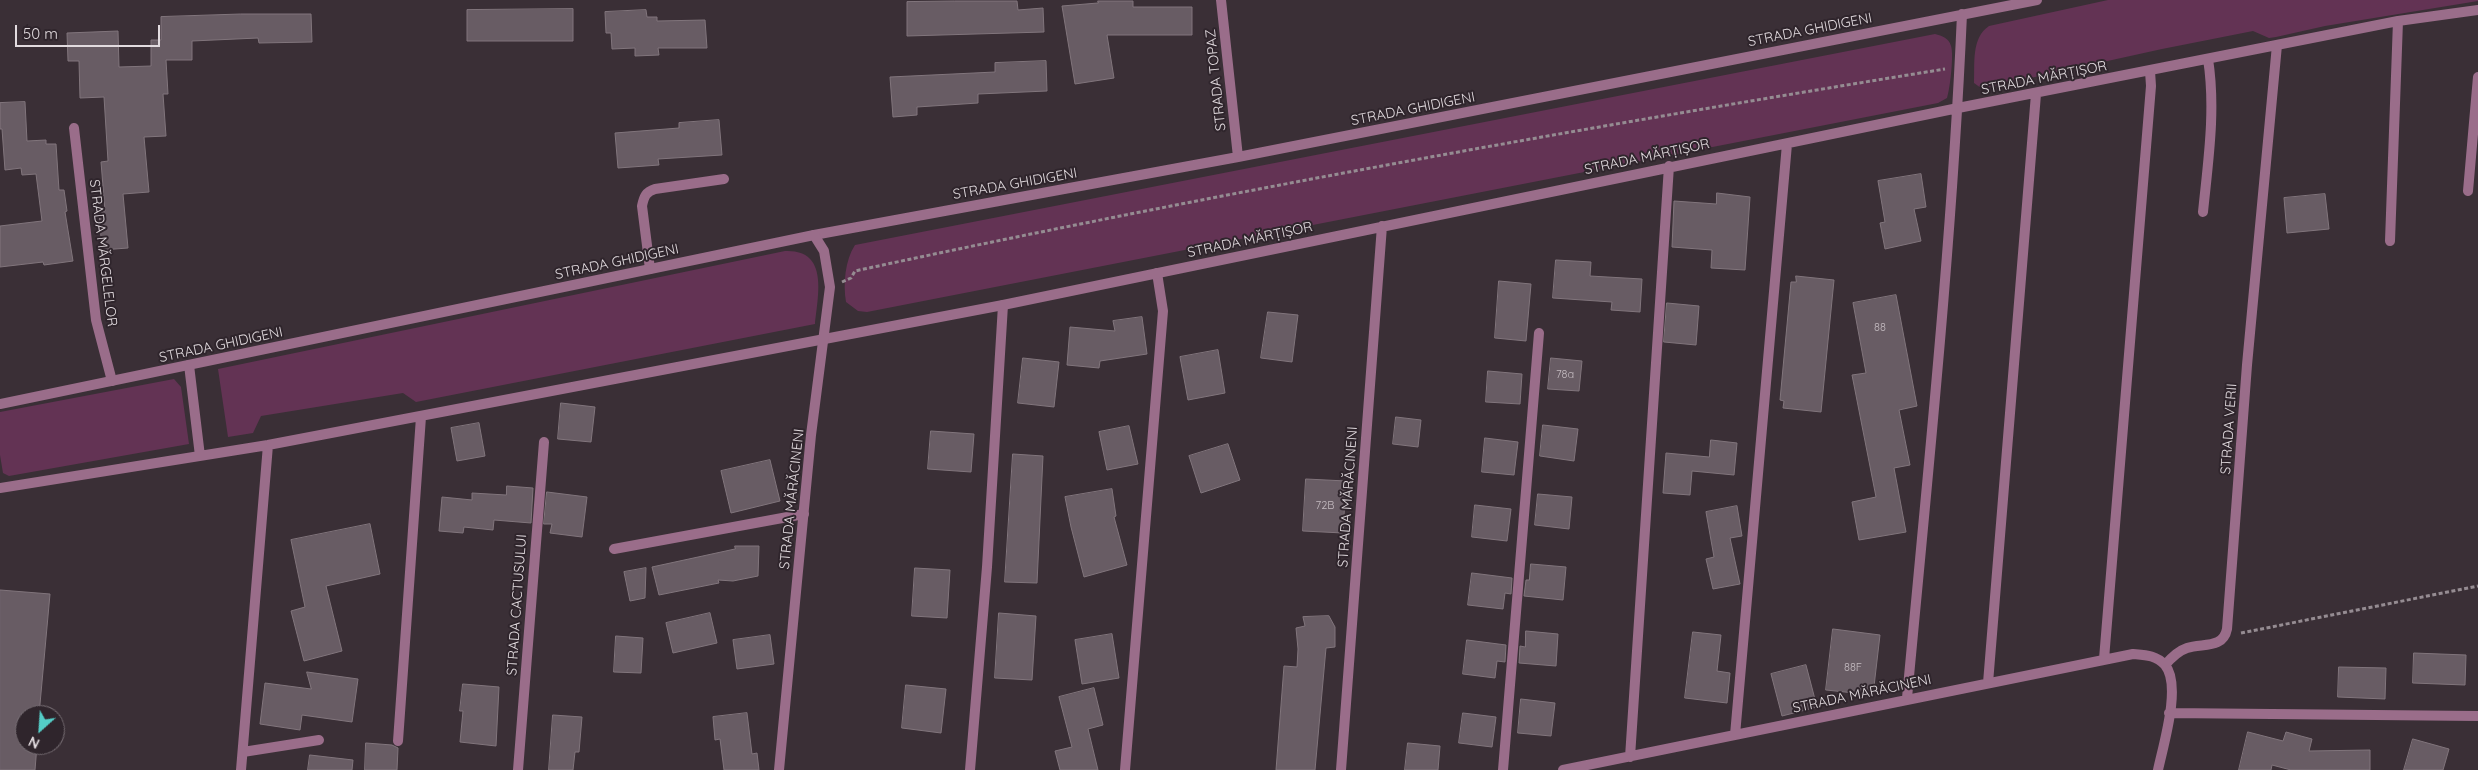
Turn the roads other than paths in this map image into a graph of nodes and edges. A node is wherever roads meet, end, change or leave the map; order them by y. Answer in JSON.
{"nodes":[{"id":1,"x":1221,"y":0,"type":"edge"},
{"id":2,"x":2037,"y":0,"type":"edge"},
{"id":3,"x":2478,"y":10,"type":"edge"},
{"id":4,"x":1962,"y":14,"type":"junction"},
{"id":5,"x":2398,"y":20,"type":"junction"},
{"id":6,"x":2277,"y":45,"type":"junction"},
{"id":7,"x":2208,"y":60,"type":"junction"},
{"id":8,"x":2150,"y":71,"type":"junction"},
{"id":9,"x":2478,"y":77,"type":"edge"},
{"id":10,"x":2036,"y":94,"type":"junction"},
{"id":11,"x":1958,"y":108,"type":"junction"},
{"id":12,"x":74,"y":128,"type":"dead end"},
{"id":13,"x":1787,"y":144,"type":"junction"},
{"id":14,"x":1238,"y":157,"type":"junction"},
{"id":15,"x":1669,"y":166,"type":"junction"},
{"id":16,"x":724,"y":179,"type":"dead end"},
{"id":17,"x":2468,"y":191,"type":"dead end"},
{"id":18,"x":2203,"y":212,"type":"dead end"},
{"id":19,"x":1382,"y":226,"type":"junction"},
{"id":20,"x":814,"y":235,"type":"junction"},
{"id":21,"x":2390,"y":241,"type":"dead end"},
{"id":22,"x":650,"y":269,"type":"junction"},
{"id":23,"x":1156,"y":273,"type":"junction"},
{"id":24,"x":1003,"y":305,"type":"junction"},
{"id":25,"x":1539,"y":333,"type":"dead end"},
{"id":26,"x":823,"y":339,"type":"junction"},
{"id":27,"x":189,"y":365,"type":"junction"},
{"id":28,"x":112,"y":381,"type":"junction"},
{"id":29,"x":0,"y":404,"type":"edge"},
{"id":30,"x":422,"y":417,"type":"junction"},
{"id":31,"x":544,"y":442,"type":"dead end"},
{"id":32,"x":268,"y":445,"type":"junction"},
{"id":33,"x":200,"y":456,"type":"junction"},
{"id":34,"x":0,"y":488,"type":"edge"},
{"id":35,"x":804,"y":514,"type":"junction"},
{"id":36,"x":614,"y":549,"type":"dead end"},
{"id":37,"x":2104,"y":659,"type":"junction"},
{"id":38,"x":2165,"y":665,"type":"junction"},
{"id":39,"x":1988,"y":683,"type":"junction"},
{"id":40,"x":1907,"y":698,"type":"junction"},
{"id":41,"x":2169,"y":713,"type":"junction"},
{"id":42,"x":2478,"y":716,"type":"edge"},
{"id":43,"x":1735,"y":735,"type":"junction"},
{"id":44,"x":319,"y":740,"type":"dead end"},
{"id":45,"x":398,"y":741,"type":"dead end"},
{"id":46,"x":243,"y":752,"type":"junction"},
{"id":47,"x":1630,"y":757,"type":"junction"},
{"id":48,"x":242,"y":770,"type":"edge"},
{"id":49,"x":518,"y":770,"type":"edge"},
{"id":50,"x":779,"y":770,"type":"edge"},
{"id":51,"x":970,"y":770,"type":"edge"},
{"id":52,"x":1125,"y":770,"type":"edge"},
{"id":53,"x":1340,"y":770,"type":"edge"},
{"id":54,"x":1502,"y":770,"type":"edge"},
{"id":55,"x":1563,"y":770,"type":"edge"},
{"id":56,"x":2158,"y":770,"type":"edge"}],
"edges":[{"from":1,"to":14,"type":"street","name":"STRADA TOPAZ"},
{"from":2,"to":4,"type":"street","name":"STRADA GHIDIGENI"},
{"from":3,"to":5,"type":"street","name":"STRADA MĂRȚIȘOR"},
{"from":4,"to":11,"type":"street"},
{"from":4,"to":14,"type":"street","name":"STRADA GHIDIGENI"},
{"from":5,"to":6,"type":"street","name":"STRADA MĂRȚIȘOR"},
{"from":5,"to":21,"type":"street"},
{"from":6,"to":7,"type":"street","name":"STRADA MĂRȚIȘOR"},
{"from":6,"to":38,"type":"street","name":"STRADA VERII"},
{"from":7,"to":8,"type":"street","name":"STRADA MĂRȚIȘOR"},
{"from":7,"to":18,"type":"street"},
{"from":8,"to":10,"type":"street","name":"STRADA MĂRȚIȘOR"},
{"from":8,"to":37,"type":"street"},
{"from":9,"to":17,"type":"street"},
{"from":10,"to":11,"type":"street","name":"STRADA MĂRȚIȘOR"},
{"from":10,"to":39,"type":"street"},
{"from":11,"to":13,"type":"street","name":"STRADA MĂRȚIȘOR"},
{"from":11,"to":40,"type":"street"},
{"from":12,"to":28,"type":"street","name":"STRADA MĂRGELELOR"},
{"from":13,"to":15,"type":"street","name":"STRADA MĂRȚIȘOR"},
{"from":13,"to":43,"type":"street"},
{"from":14,"to":20,"type":"street","name":"STRADA GHIDIGENI"},
{"from":15,"to":19,"type":"street","name":"STRADA MĂRȚIȘOR"},
{"from":15,"to":47,"type":"street"},
{"from":16,"to":22,"type":"street"},
{"from":19,"to":23,"type":"street","name":"STRADA MĂRȚIȘOR"},
{"from":19,"to":53,"type":"street","name":"STRADA MĂRĂCINENI"},
{"from":20,"to":22,"type":"street","name":"STRADA GHIDIGENI"},
{"from":20,"to":26,"type":"street","name":"STRADA MĂRĂCINENI"},
{"from":22,"to":27,"type":"street","name":"STRADA GHIDIGENI"},
{"from":23,"to":24,"type":"street","name":"STRADA MĂRȚIȘOR"},
{"from":23,"to":52,"type":"street"},
{"from":24,"to":26,"type":"street","name":"STRADA MĂRȚIȘOR"},
{"from":24,"to":51,"type":"street"},
{"from":25,"to":54,"type":"street"},
{"from":26,"to":30,"type":"street","name":"STRADA MĂRȚIȘOR"},
{"from":26,"to":35,"type":"street","name":"STRADA MĂRĂCINENI"},
{"from":27,"to":28,"type":"street","name":"STRADA GHIDIGENI"},
{"from":27,"to":33,"type":"street"},
{"from":28,"to":29,"type":"street","name":"STRADA GHIDIGENI"},
{"from":30,"to":32,"type":"street","name":"STRADA MĂRȚIȘOR"},
{"from":30,"to":45,"type":"street"},
{"from":31,"to":49,"type":"street","name":"STRADA CACTUSULUI"},
{"from":32,"to":33,"type":"street","name":"STRADA MĂRȚIȘOR"},
{"from":32,"to":46,"type":"street"},
{"from":33,"to":34,"type":"street","name":"STRADA MĂRȚIȘOR"},
{"from":35,"to":36,"type":"street"},
{"from":35,"to":50,"type":"street","name":"STRADA MĂRĂCINENI"},
{"from":37,"to":38,"type":"street","name":"STRADA MĂRĂCINENI"},
{"from":37,"to":39,"type":"street","name":"STRADA MĂRĂCINENI"},
{"from":38,"to":41,"type":"street"},
{"from":39,"to":40,"type":"street","name":"STRADA MĂRĂCINENI"},
{"from":40,"to":43,"type":"street","name":"STRADA MĂRĂCINENI"},
{"from":41,"to":42,"type":"street"},
{"from":41,"to":56,"type":"street"},
{"from":43,"to":47,"type":"street","name":"STRADA MĂRĂCINENI"},
{"from":44,"to":46,"type":"street"},
{"from":46,"to":48,"type":"street"},
{"from":47,"to":55,"type":"street","name":"STRADA MĂRĂCINENI"}]}
